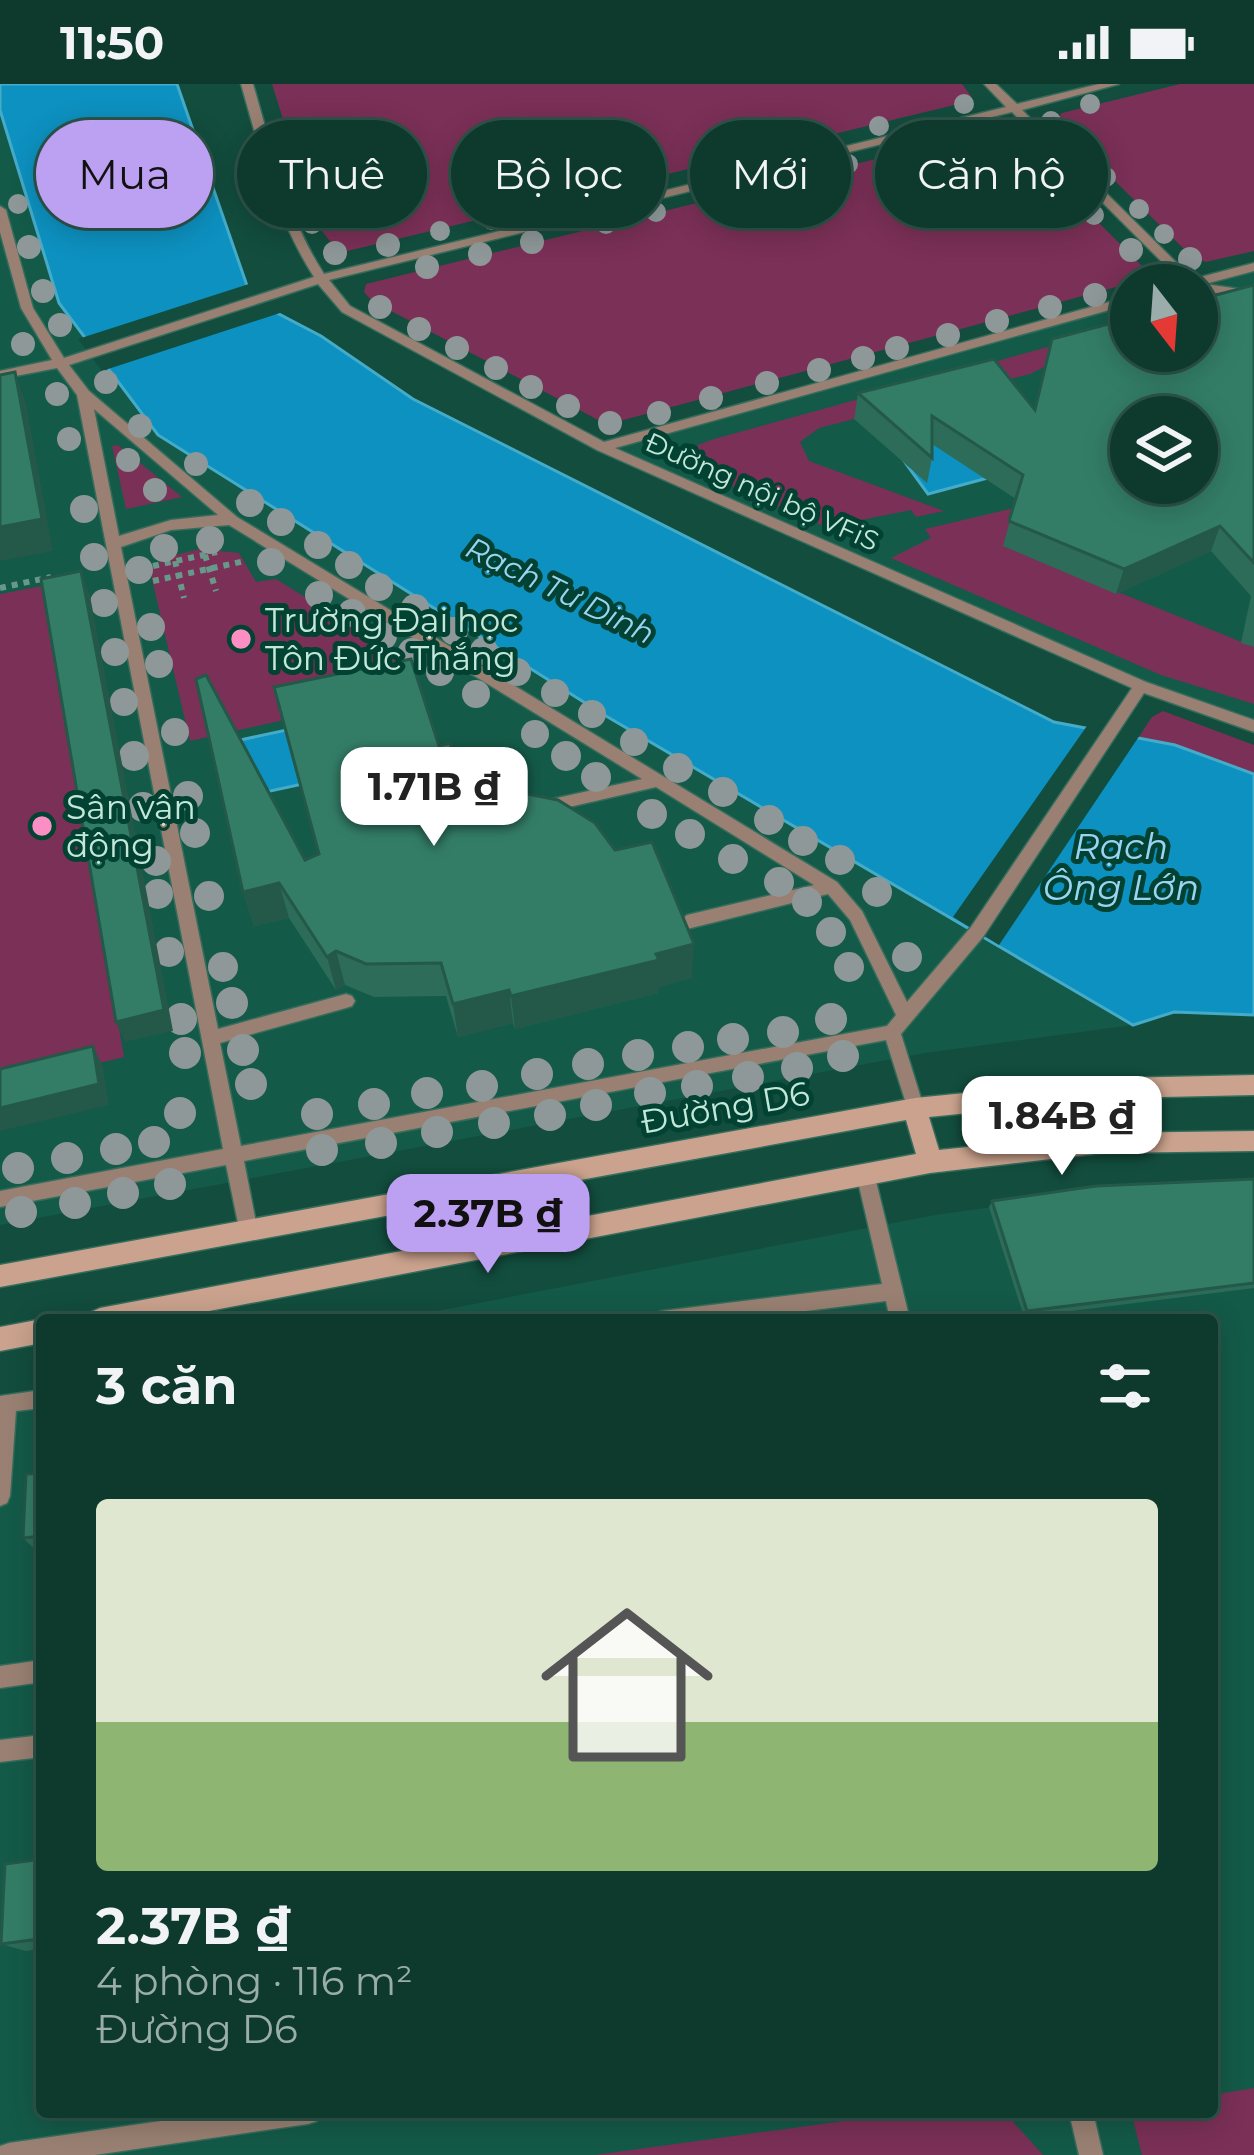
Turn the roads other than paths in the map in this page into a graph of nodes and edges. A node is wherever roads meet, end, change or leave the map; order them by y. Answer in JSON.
{"nodes":[{"id":1,"x":248,"y":84,"type":"edge"},
{"id":2,"x":990,"y":84,"type":"edge"},
{"id":3,"x":1113,"y":84,"type":"edge"},
{"id":4,"x":1014,"y":108,"type":"junction"},
{"id":5,"x":0,"y":210,"type":"edge"},
{"id":6,"x":1170,"y":264,"type":"edge"},
{"id":7,"x":1254,"y":267,"type":"edge"},
{"id":8,"x":1218,"y":277,"type":"edge"},
{"id":9,"x":315,"y":283,"type":"junction"},
{"id":10,"x":1218,"y":289,"type":"edge"},
{"id":11,"x":1254,"y":295,"type":"edge"},
{"id":12,"x":1110,"y":306,"type":"edge"},
{"id":13,"x":60,"y":363,"type":"junction"},
{"id":14,"x":0,"y":375,"type":"edge"},
{"id":15,"x":84,"y":394,"type":"junction"},
{"id":16,"x":602,"y":447,"type":"junction"},
{"id":17,"x":232,"y":520,"type":"junction"},
{"id":18,"x":114,"y":544,"type":"junction"},
{"id":19,"x":1141,"y":686,"type":"junction"},
{"id":20,"x":1254,"y":726,"type":"edge"},
{"id":21,"x":657,"y":781,"type":"junction"},
{"id":22,"x":528,"y":811,"type":"edge"},
{"id":23,"x":831,"y":887,"type":"junction"},
{"id":24,"x":687,"y":922,"type":"edge"},
{"id":25,"x":346,"y":1000,"type":"edge"},
{"id":26,"x":904,"y":1014,"type":"junction"},
{"id":27,"x":892,"y":1032,"type":"junction"},
{"id":28,"x":212,"y":1038,"type":"junction"},
{"id":29,"x":1254,"y":1085,"type":"edge"},
{"id":30,"x":915,"y":1108,"type":"junction"},
{"id":31,"x":1254,"y":1141,"type":"edge"},
{"id":32,"x":235,"y":1154,"type":"junction"},
{"id":33,"x":930,"y":1162,"type":"junction"},
{"id":34,"x":866,"y":1173,"type":"junction"},
{"id":35,"x":0,"y":1198,"type":"edge"},
{"id":36,"x":248,"y":1228,"type":"junction"},
{"id":37,"x":0,"y":1276,"type":"edge"},
{"id":38,"x":894,"y":1291,"type":"junction"},
{"id":39,"x":131,"y":1314,"type":"edge"},
{"id":40,"x":710,"y":1314,"type":"edge"},
{"id":41,"x":899,"y":1314,"type":"edge"},
{"id":42,"x":36,"y":1332,"type":"edge"},
{"id":43,"x":0,"y":1339,"type":"edge"},
{"id":44,"x":36,"y":1400,"type":"edge"},
{"id":45,"x":0,"y":1496,"type":"edge"},
{"id":46,"x":36,"y":1672,"type":"edge"},
{"id":47,"x":0,"y":1677,"type":"edge"},
{"id":48,"x":36,"y":1746,"type":"edge"},
{"id":49,"x":0,"y":1751,"type":"edge"},
{"id":50,"x":266,"y":2118,"type":"edge"},
{"id":51,"x":1082,"y":2118,"type":"edge"},
{"id":52,"x":9,"y":2155,"type":"edge"},
{"id":53,"x":1090,"y":2155,"type":"edge"}],
"edges":[{"from":1,"to":9,"type":"lane"},
{"from":2,"to":4,"type":"lane"},
{"from":3,"to":4,"type":"lane"},
{"from":4,"to":6,"type":"lane"},
{"from":4,"to":9,"type":"lane"},
{"from":5,"to":13,"type":"lane"},
{"from":7,"to":8,"type":"lane"},
{"from":9,"to":13,"type":"lane"},
{"from":9,"to":16,"type":"lane"},
{"from":10,"to":11,"type":"lane"},
{"from":12,"to":16,"type":"lane","name":"Đường nội bộ VFiS"},
{"from":13,"to":14,"type":"lane"},
{"from":13,"to":15,"type":"lane"},
{"from":15,"to":17,"type":"lane"},
{"from":15,"to":18,"type":"lane"},
{"from":16,"to":19,"type":"lane","name":"Đường nội bộ VFiS"},
{"from":17,"to":18,"type":"lane"},
{"from":17,"to":21,"type":"lane"},
{"from":18,"to":28,"type":"lane"},
{"from":19,"to":20,"type":"lane","name":"Đường nội bộ VFiS"},
{"from":19,"to":26,"type":"lane"},
{"from":21,"to":22,"type":"lane"},
{"from":21,"to":23,"type":"lane"},
{"from":23,"to":24,"type":"lane"},
{"from":23,"to":26,"type":"lane"},
{"from":25,"to":28,"type":"lane"},
{"from":26,"to":27,"type":"lane"},
{"from":27,"to":30,"type":"lane"},
{"from":27,"to":32,"type":"lane"},
{"from":28,"to":32,"type":"lane"},
{"from":29,"to":30,"type":"street","name":"Đường D6"},
{"from":30,"to":33,"type":"street"},
{"from":30,"to":36,"type":"street","name":"Đường D6"},
{"from":31,"to":33,"type":"street"},
{"from":32,"to":35,"type":"lane"},
{"from":32,"to":36,"type":"lane"},
{"from":33,"to":34,"type":"street"},
{"from":34,"to":38,"type":"lane"},
{"from":34,"to":39,"type":"street"},
{"from":36,"to":37,"type":"street","name":"Đường D6"},
{"from":38,"to":40,"type":"lane"},
{"from":38,"to":41,"type":"lane"},
{"from":42,"to":43,"type":"street"},
{"from":44,"to":45,"type":"lane"},
{"from":46,"to":47,"type":"lane"},
{"from":48,"to":49,"type":"lane"},
{"from":50,"to":52,"type":"lane"},
{"from":51,"to":53,"type":"lane"}]}
